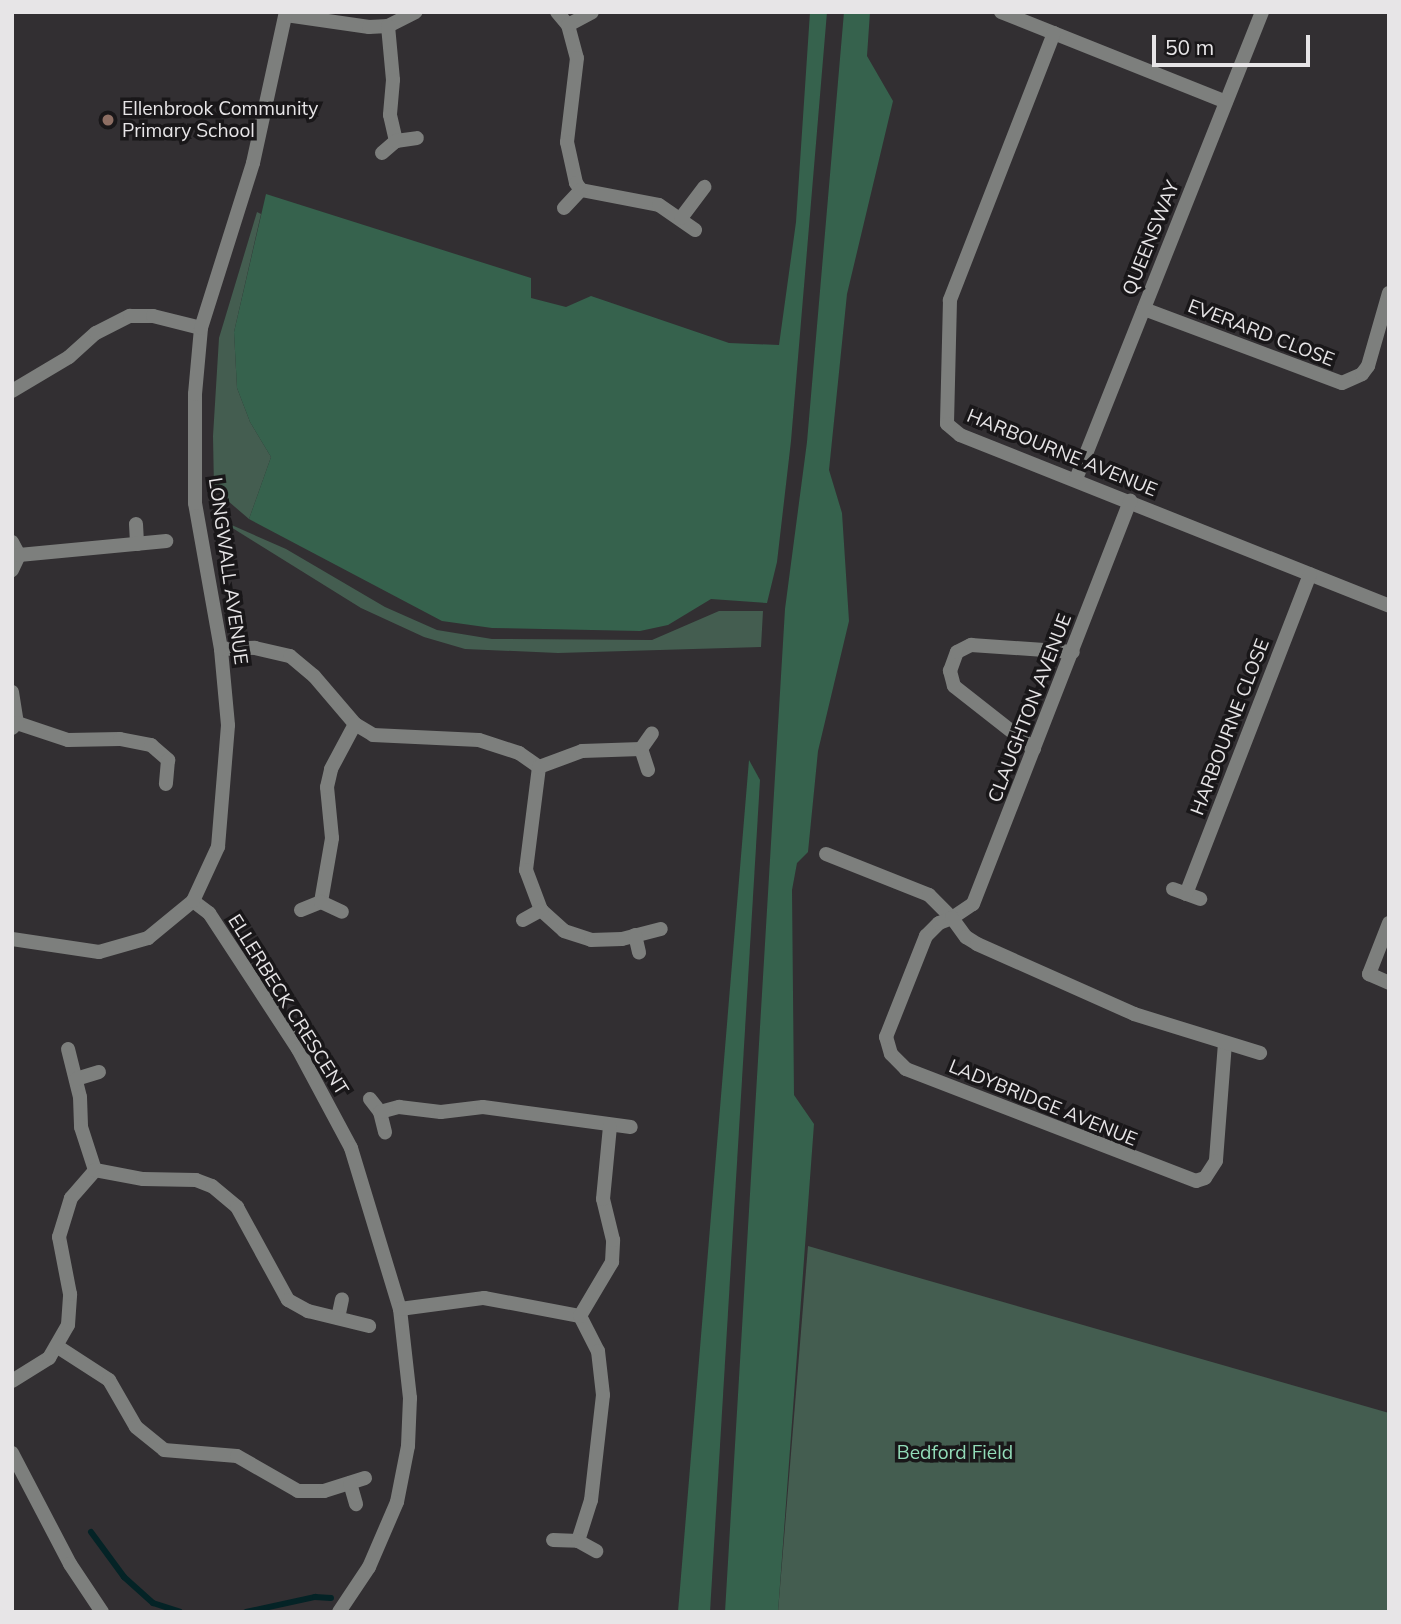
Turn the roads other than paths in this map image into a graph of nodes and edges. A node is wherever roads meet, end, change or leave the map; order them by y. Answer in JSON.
{"nodes":[{"id":1,"x":416,"y":12,"type":"edge"},
{"id":2,"x":557,"y":12,"type":"edge"},
{"id":3,"x":592,"y":12,"type":"edge"},
{"id":4,"x":1001,"y":12,"type":"edge"},
{"id":5,"x":1262,"y":12,"type":"edge"},
{"id":6,"x":286,"y":14,"type":"edge"},
{"id":7,"x":568,"y":25,"type":"junction"},
{"id":8,"x":388,"y":26,"type":"junction"},
{"id":9,"x":1054,"y":33,"type":"junction"},
{"id":10,"x":1226,"y":102,"type":"junction"},
{"id":11,"x":417,"y":138,"type":"dead end"},
{"id":12,"x":396,"y":141,"type":"junction"},
{"id":13,"x":382,"y":153,"type":"dead end"},
{"id":14,"x":704,"y":187,"type":"dead end"},
{"id":15,"x":581,"y":190,"type":"junction"},
{"id":16,"x":564,"y":208,"type":"dead end"},
{"id":17,"x":681,"y":218,"type":"junction"},
{"id":18,"x":695,"y":230,"type":"dead end"},
{"id":19,"x":1389,"y":293,"type":"edge"},
{"id":20,"x":1144,"y":309,"type":"junction"},
{"id":21,"x":201,"y":328,"type":"junction"},
{"id":22,"x":12,"y":391,"type":"edge"},
{"id":23,"x":1076,"y":479,"type":"junction"},
{"id":24,"x":1130,"y":501,"type":"junction"},
{"id":25,"x":136,"y":524,"type":"dead end"},
{"id":26,"x":166,"y":541,"type":"dead end"},
{"id":27,"x":138,"y":544,"type":"junction"},
{"id":28,"x":15,"y":549,"type":"edge"},
{"id":29,"x":12,"y":570,"type":"edge"},
{"id":30,"x":1310,"y":574,"type":"junction"},
{"id":31,"x":1389,"y":606,"type":"edge"},
{"id":32,"x":221,"y":649,"type":"junction"},
{"id":33,"x":1073,"y":652,"type":"junction"},
{"id":34,"x":12,"y":692,"type":"edge"},
{"id":35,"x":355,"y":724,"type":"junction"},
{"id":36,"x":15,"y":725,"type":"edge"},
{"id":37,"x":652,"y":733,"type":"dead end"},
{"id":38,"x":641,"y":749,"type":"junction"},
{"id":39,"x":1034,"y":749,"type":"junction"},
{"id":40,"x":539,"y":767,"type":"junction"},
{"id":41,"x":648,"y":770,"type":"dead end"},
{"id":42,"x":166,"y":784,"type":"dead end"},
{"id":43,"x":827,"y":854,"type":"dead end"},
{"id":44,"x":1187,"y":894,"type":"dead end"},
{"id":45,"x":193,"y":901,"type":"junction"},
{"id":46,"x":321,"y":902,"type":"junction"},
{"id":47,"x":300,"y":910,"type":"dead end"},
{"id":48,"x":541,"y":910,"type":"junction"},
{"id":49,"x":342,"y":912,"type":"dead end"},
{"id":50,"x":952,"y":918,"type":"junction"},
{"id":51,"x":523,"y":920,"type":"dead end"},
{"id":52,"x":1389,"y":923,"type":"edge"},
{"id":53,"x":661,"y":929,"type":"dead end"},
{"id":54,"x":635,"y":935,"type":"junction"},
{"id":55,"x":12,"y":939,"type":"edge"},
{"id":56,"x":639,"y":953,"type":"dead end"},
{"id":57,"x":1389,"y":983,"type":"edge"},
{"id":58,"x":1225,"y":1043,"type":"junction"},
{"id":59,"x":68,"y":1049,"type":"dead end"},
{"id":60,"x":1260,"y":1053,"type":"dead end"},
{"id":61,"x":99,"y":1072,"type":"dead end"},
{"id":62,"x":75,"y":1079,"type":"junction"},
{"id":63,"x":370,"y":1099,"type":"dead end"},
{"id":64,"x":380,"y":1112,"type":"junction"},
{"id":65,"x":610,"y":1126,"type":"junction"},
{"id":66,"x":631,"y":1127,"type":"dead end"},
{"id":67,"x":385,"y":1132,"type":"dead end"},
{"id":68,"x":95,"y":1170,"type":"junction"},
{"id":69,"x":342,"y":1299,"type":"dead end"},
{"id":70,"x":400,"y":1309,"type":"junction"},
{"id":71,"x":580,"y":1315,"type":"junction"},
{"id":72,"x":338,"y":1318,"type":"junction"},
{"id":73,"x":369,"y":1326,"type":"dead end"},
{"id":74,"x":58,"y":1347,"type":"junction"},
{"id":75,"x":12,"y":1381,"type":"edge"},
{"id":76,"x":12,"y":1453,"type":"edge"},
{"id":77,"x":365,"y":1478,"type":"dead end"},
{"id":78,"x":350,"y":1483,"type":"junction"},
{"id":79,"x":356,"y":1504,"type":"dead end"},
{"id":80,"x":553,"y":1539,"type":"dead end"},
{"id":81,"x":578,"y":1541,"type":"junction"},
{"id":82,"x":596,"y":1551,"type":"dead end"},
{"id":83,"x":102,"y":1612,"type":"edge"},
{"id":84,"x":339,"y":1612,"type":"edge"}],
"edges":[{"from":1,"to":8,"type":"street"},
{"from":2,"to":7,"type":"street"},
{"from":3,"to":7,"type":"street"},
{"from":4,"to":9,"type":"street"},
{"from":5,"to":10,"type":"street","name":"QUEENSWAY"},
{"from":6,"to":8,"type":"street"},
{"from":6,"to":21,"type":"street","name":"LONGWALL AVENUE"},
{"from":7,"to":15,"type":"street"},
{"from":8,"to":12,"type":"street"},
{"from":9,"to":10,"type":"street"},
{"from":9,"to":23,"type":"street","name":"HARBOURNE AVENUE"},
{"from":10,"to":20,"type":"street","name":"QUEENSWAY"},
{"from":11,"to":12,"type":"street"},
{"from":12,"to":13,"type":"street"},
{"from":14,"to":17,"type":"street"},
{"from":15,"to":16,"type":"street"},
{"from":15,"to":17,"type":"street"},
{"from":17,"to":18,"type":"street"},
{"from":19,"to":20,"type":"street","name":"EVERARD CLOSE"},
{"from":20,"to":23,"type":"street","name":"QUEENSWAY"},
{"from":21,"to":22,"type":"street"},
{"from":21,"to":32,"type":"street","name":"LONGWALL AVENUE"},
{"from":23,"to":24,"type":"street","name":"HARBOURNE AVENUE"},
{"from":24,"to":30,"type":"street","name":"HARBOURNE AVENUE"},
{"from":24,"to":33,"type":"street","name":"CLAUGHTON AVENUE"},
{"from":25,"to":27,"type":"street"},
{"from":26,"to":27,"type":"street"},
{"from":27,"to":28,"type":"street"},
{"from":28,"to":29,"type":"street"},
{"from":30,"to":31,"type":"street","name":"HARBOURNE AVENUE"},
{"from":30,"to":44,"type":"street","name":"HARBOURNE CLOSE"},
{"from":32,"to":35,"type":"street"},
{"from":32,"to":45,"type":"street","name":"LONGWALL AVENUE"},
{"from":33,"to":39,"type":"street","name":"CLAUGHTON AVENUE"},
{"from":33,"to":39,"type":"street"},
{"from":34,"to":36,"type":"street"},
{"from":35,"to":40,"type":"street"},
{"from":35,"to":46,"type":"street"},
{"from":36,"to":42,"type":"street"},
{"from":37,"to":38,"type":"street"},
{"from":38,"to":40,"type":"street"},
{"from":38,"to":41,"type":"street"},
{"from":39,"to":50,"type":"street","name":"CLAUGHTON AVENUE"},
{"from":40,"to":48,"type":"street"},
{"from":43,"to":50,"type":"street"},
{"from":45,"to":55,"type":"street","name":"LONGWALL AVENUE"},
{"from":45,"to":70,"type":"street","name":"ELLERBECK CRESCENT"},
{"from":46,"to":47,"type":"street"},
{"from":46,"to":49,"type":"street"},
{"from":48,"to":51,"type":"street"},
{"from":48,"to":54,"type":"street"},
{"from":50,"to":58,"type":"street"},
{"from":50,"to":58,"type":"street","name":"LADYBRIDGE AVENUE"},
{"from":52,"to":57,"type":"street"},
{"from":53,"to":54,"type":"street"},
{"from":54,"to":56,"type":"street"},
{"from":58,"to":60,"type":"street"},
{"from":59,"to":62,"type":"street"},
{"from":61,"to":62,"type":"street"},
{"from":62,"to":68,"type":"street"},
{"from":63,"to":64,"type":"street"},
{"from":64,"to":65,"type":"street"},
{"from":64,"to":67,"type":"street"},
{"from":65,"to":66,"type":"street"},
{"from":65,"to":71,"type":"street"},
{"from":68,"to":72,"type":"street"},
{"from":68,"to":74,"type":"street"},
{"from":69,"to":72,"type":"street"},
{"from":70,"to":71,"type":"street"},
{"from":70,"to":84,"type":"street","name":"ELLERBECK CRESCENT"},
{"from":71,"to":81,"type":"street"},
{"from":72,"to":73,"type":"street"},
{"from":74,"to":75,"type":"street"},
{"from":74,"to":78,"type":"street"},
{"from":76,"to":83,"type":"street"},
{"from":77,"to":78,"type":"street"},
{"from":78,"to":79,"type":"street"},
{"from":80,"to":81,"type":"street"},
{"from":81,"to":82,"type":"street"}]}
